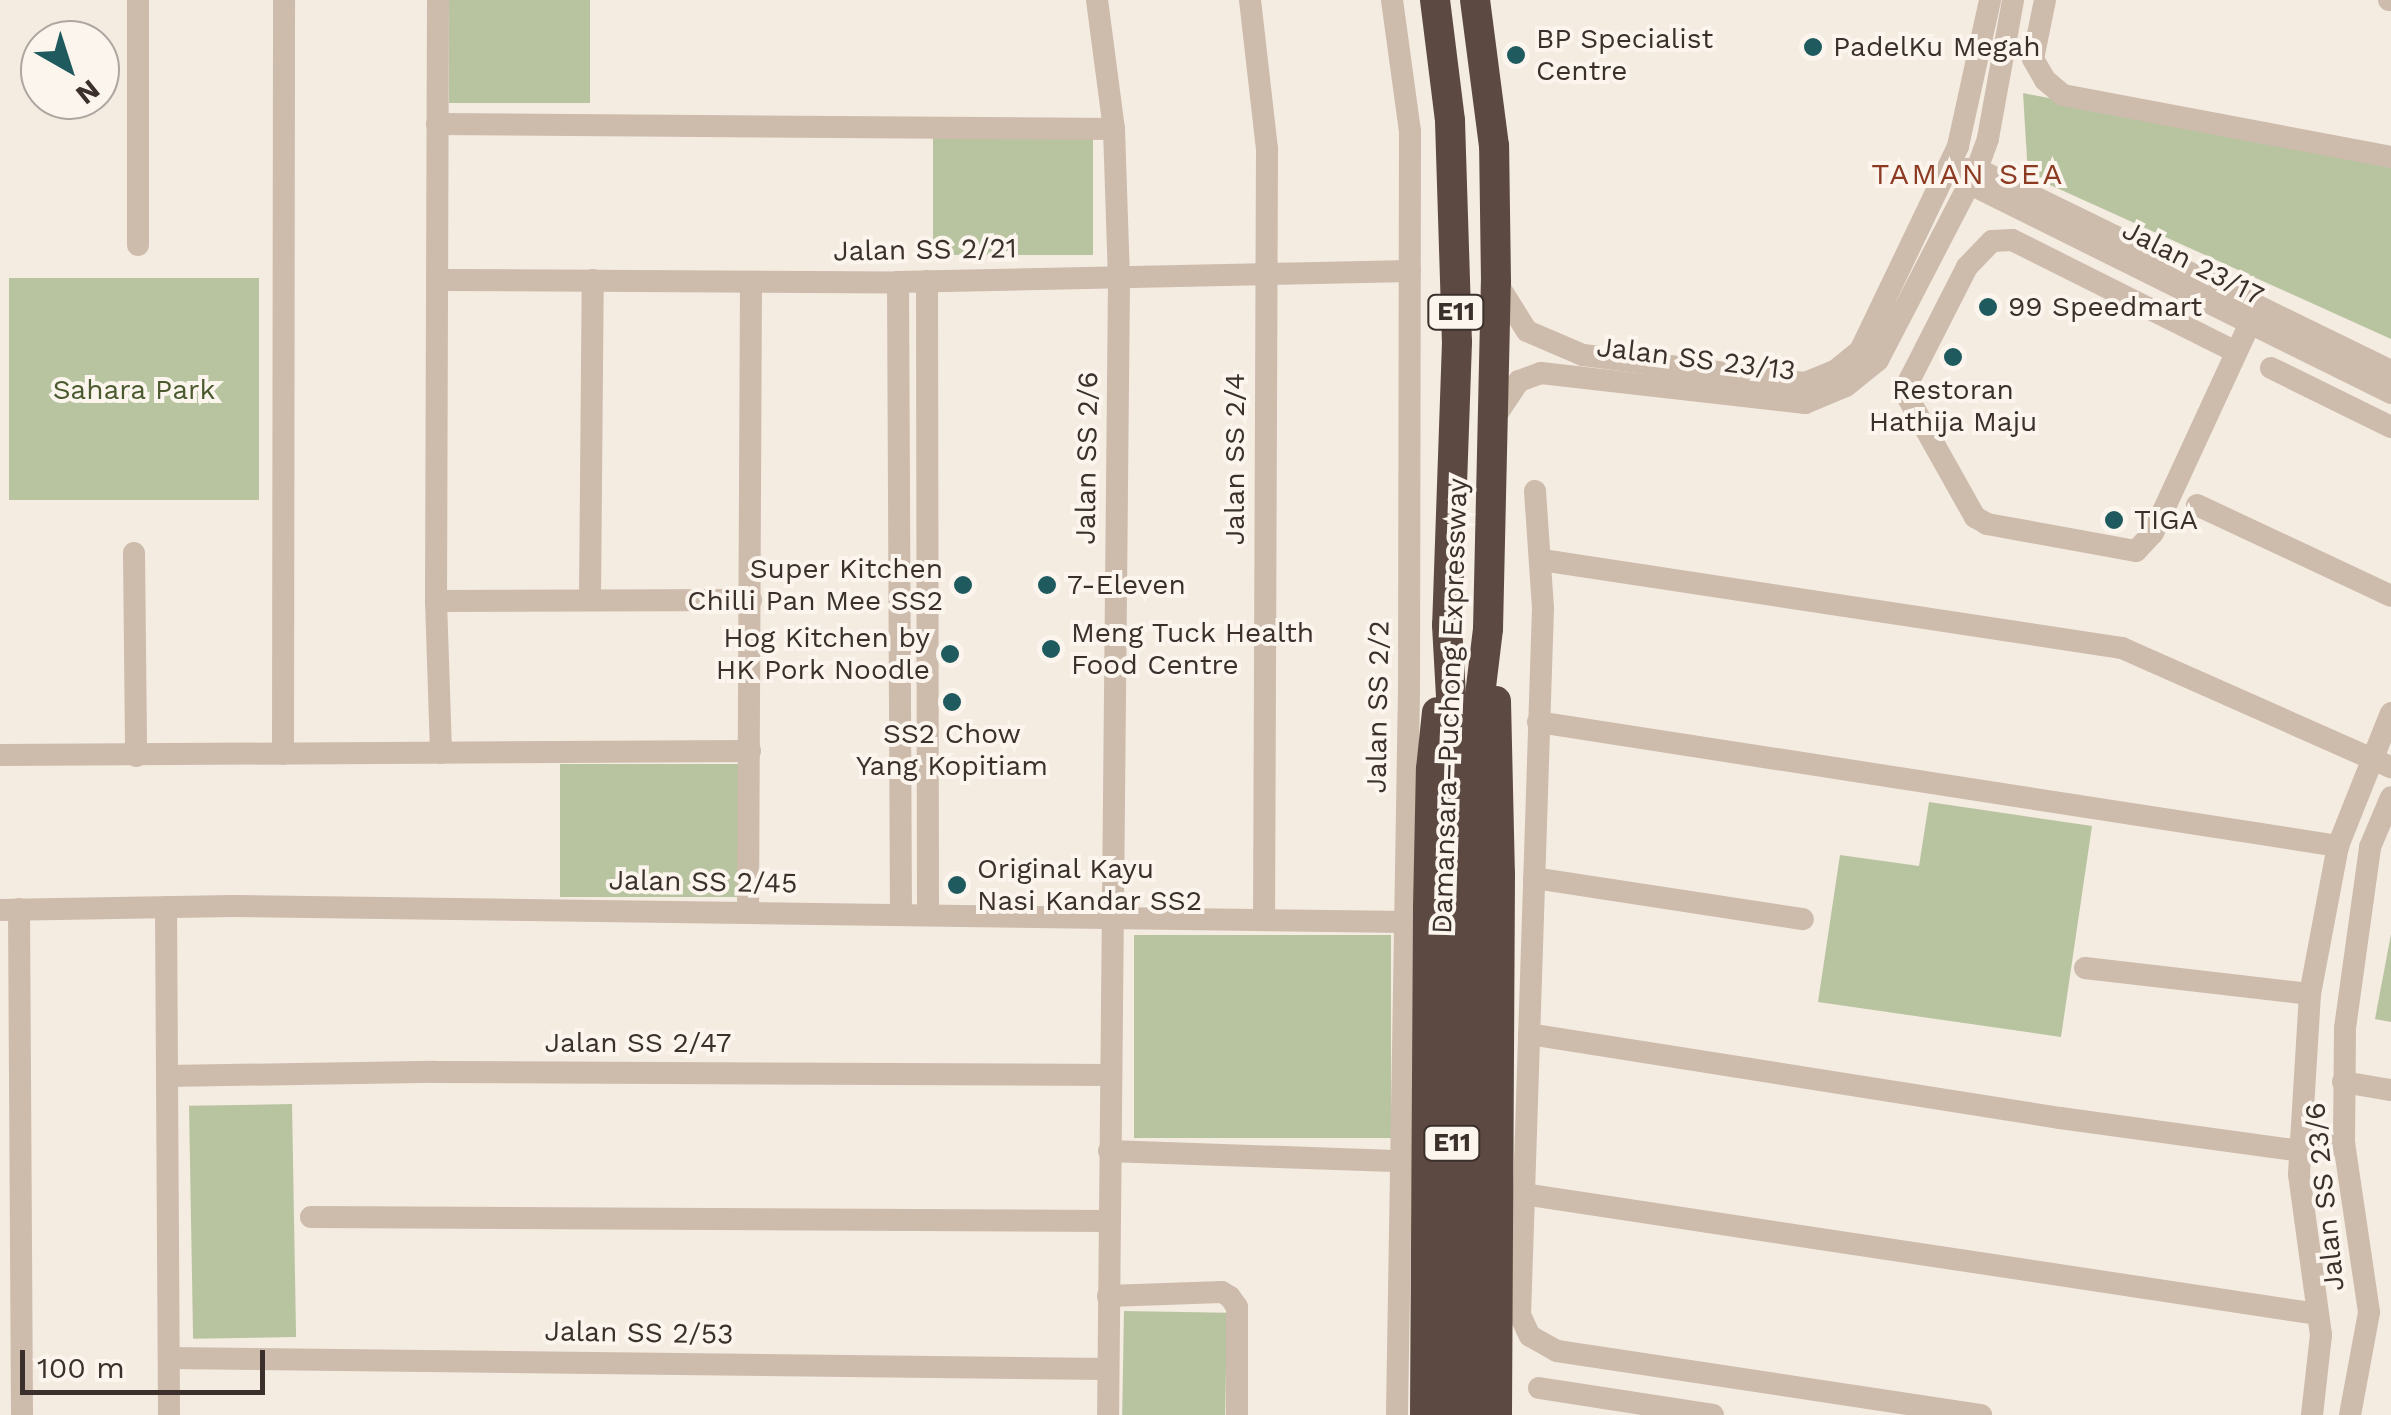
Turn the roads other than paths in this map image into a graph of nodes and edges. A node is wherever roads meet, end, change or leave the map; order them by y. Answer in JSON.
{"nodes":[{"id":1,"x":138,"y":0,"type":"edge"},
{"id":2,"x":284,"y":0,"type":"edge"},
{"id":3,"x":438,"y":0,"type":"edge"},
{"id":4,"x":1097,"y":0,"type":"edge"},
{"id":5,"x":1250,"y":0,"type":"edge"},
{"id":6,"x":1392,"y":0,"type":"edge"},
{"id":7,"x":1435,"y":0,"type":"edge"},
{"id":8,"x":1476,"y":0,"type":"edge"},
{"id":9,"x":1990,"y":0,"type":"edge"},
{"id":10,"x":2013,"y":0,"type":"edge"},
{"id":11,"x":2044,"y":0,"type":"edge"},
{"id":12,"x":437,"y":124,"type":"junction"},
{"id":13,"x":1114,"y":129,"type":"junction"},
{"id":14,"x":1988,"y":138,"type":"junction"},
{"id":15,"x":2391,"y":157,"type":"edge"},
{"id":16,"x":1962,"y":177,"type":"junction"},
{"id":17,"x":2010,"y":196,"type":"junction"},
{"id":18,"x":1954,"y":216,"type":"junction"},
{"id":19,"x":138,"y":246,"type":"dead end"},
{"id":20,"x":1410,"y":271,"type":"junction"},
{"id":21,"x":1266,"y":276,"type":"junction"},
{"id":22,"x":1119,"y":279,"type":"junction"},
{"id":23,"x":441,"y":280,"type":"junction"},
{"id":24,"x":593,"y":280,"type":"junction"},
{"id":25,"x":927,"y":280,"type":"junction"},
{"id":26,"x":751,"y":282,"type":"junction"},
{"id":27,"x":898,"y":282,"type":"junction"},
{"id":28,"x":1496,"y":282,"type":"junction"},
{"id":29,"x":2253,"y":316,"type":"junction"},
{"id":30,"x":2236,"y":352,"type":"junction"},
{"id":31,"x":2272,"y":368,"type":"dead end"},
{"id":32,"x":2391,"y":370,"type":"edge"},
{"id":33,"x":2391,"y":393,"type":"edge"},
{"id":34,"x":1491,"y":423,"type":"junction"},
{"id":35,"x":2391,"y":428,"type":"edge"},
{"id":36,"x":1535,"y":491,"type":"dead end"},
{"id":37,"x":2197,"y":505,"type":"dead end"},
{"id":38,"x":134,"y":553,"type":"dead end"},
{"id":39,"x":1542,"y":560,"type":"junction"},
{"id":40,"x":2391,"y":596,"type":"edge"},
{"id":41,"x":590,"y":598,"type":"junction"},
{"id":42,"x":751,"y":600,"type":"junction"},
{"id":43,"x":436,"y":602,"type":"junction"},
{"id":44,"x":1446,"y":625,"type":"junction"},
{"id":45,"x":1488,"y":628,"type":"junction"},
{"id":46,"x":2391,"y":713,"type":"edge"},
{"id":47,"x":1538,"y":722,"type":"junction"},
{"id":48,"x":750,"y":752,"type":"junction"},
{"id":49,"x":441,"y":753,"type":"junction"},
{"id":50,"x":283,"y":754,"type":"junction"},
{"id":51,"x":0,"y":755,"type":"edge"},
{"id":52,"x":136,"y":756,"type":"junction"},
{"id":53,"x":2380,"y":763,"type":"edge"},
{"id":54,"x":2391,"y":797,"type":"edge"},
{"id":55,"x":2338,"y":846,"type":"junction"},
{"id":56,"x":1464,"y":872,"type":"junction"},
{"id":57,"x":1534,"y":878,"type":"junction"},
{"id":58,"x":166,"y":907,"type":"junction"},
{"id":59,"x":9,"y":909,"type":"edge"},
{"id":60,"x":748,"y":913,"type":"junction"},
{"id":61,"x":901,"y":915,"type":"junction"},
{"id":62,"x":928,"y":915,"type":"junction"},
{"id":63,"x":1110,"y":918,"type":"junction"},
{"id":64,"x":1803,"y":918,"type":"dead end"},
{"id":65,"x":1264,"y":920,"type":"junction"},
{"id":66,"x":1406,"y":922,"type":"junction"},
{"id":67,"x":2085,"y":968,"type":"dead end"},
{"id":68,"x":2310,"y":994,"type":"junction"},
{"id":69,"x":1529,"y":1034,"type":"junction"},
{"id":70,"x":1110,"y":1074,"type":"junction"},
{"id":71,"x":167,"y":1076,"type":"junction"},
{"id":72,"x":2343,"y":1082,"type":"junction"},
{"id":73,"x":2391,"y":1090,"type":"edge"},
{"id":74,"x":2344,"y":1143,"type":"junction"},
{"id":75,"x":1109,"y":1151,"type":"junction"},
{"id":76,"x":2302,"y":1151,"type":"junction"},
{"id":77,"x":1402,"y":1162,"type":"junction"},
{"id":78,"x":1523,"y":1194,"type":"junction"},
{"id":79,"x":312,"y":1217,"type":"dead end"},
{"id":80,"x":1109,"y":1221,"type":"junction"},
{"id":81,"x":1108,"y":1296,"type":"junction"},
{"id":82,"x":2317,"y":1314,"type":"junction"},
{"id":83,"x":169,"y":1358,"type":"junction"},
{"id":84,"x":1108,"y":1369,"type":"junction"},
{"id":85,"x":1539,"y":1388,"type":"dead end"},
{"id":86,"x":22,"y":1415,"type":"edge"},
{"id":87,"x":169,"y":1415,"type":"edge"},
{"id":88,"x":1108,"y":1415,"type":"edge"},
{"id":89,"x":1237,"y":1415,"type":"edge"},
{"id":90,"x":1396,"y":1415,"type":"edge"},
{"id":91,"x":1426,"y":1415,"type":"edge"},
{"id":92,"x":1453,"y":1415,"type":"edge"},
{"id":93,"x":1474,"y":1415,"type":"edge"},
{"id":94,"x":1497,"y":1415,"type":"edge"},
{"id":95,"x":1713,"y":1415,"type":"edge"},
{"id":96,"x":1982,"y":1415,"type":"edge"},
{"id":97,"x":2312,"y":1415,"type":"edge"},
{"id":98,"x":2350,"y":1415,"type":"edge"}],
"edges":[{"from":1,"to":19,"type":"street"},
{"from":2,"to":50,"type":"street"},
{"from":3,"to":12,"type":"street"},
{"from":4,"to":13,"type":"street","name":"Jalan SS 2/6"},
{"from":5,"to":21,"type":"street","name":"Jalan SS 2/4"},
{"from":6,"to":20,"type":"street","name":"Jalan SS 2/2"},
{"from":7,"to":44,"type":"highway","name":"Damansara–Puchong Expressway","number":"E11"},
{"from":8,"to":28,"type":"highway","name":"Damansara–Puchong Expressway","number":"E11"},
{"from":9,"to":16,"type":"street"},
{"from":10,"to":14,"type":"street","name":"Jalan SS 23/13"},
{"from":11,"to":15,"type":"street"},
{"from":12,"to":13,"type":"street"},
{"from":12,"to":23,"type":"street"},
{"from":13,"to":22,"type":"street","name":"Jalan SS 2/6"},
{"from":14,"to":16,"type":"street","name":"Jalan SS 23/13"},
{"from":14,"to":17,"type":"street"},
{"from":16,"to":17,"type":"street","name":"Jalan 23/17"},
{"from":16,"to":18,"type":"street","name":"Jalan SS 23/13"},
{"from":16,"to":28,"type":"street","name":"Jalan SS 23/13"},
{"from":17,"to":18,"type":"street"},
{"from":17,"to":29,"type":"street","name":"Jalan 23/17"},
{"from":18,"to":34,"type":"street","name":"Jalan SS 23/13"},
{"from":20,"to":21,"type":"street","name":"Jalan SS 2/21"},
{"from":20,"to":66,"type":"street","name":"Jalan SS 2/2"},
{"from":21,"to":22,"type":"street","name":"Jalan SS 2/21"},
{"from":21,"to":65,"type":"street","name":"Jalan SS 2/4"},
{"from":22,"to":25,"type":"street","name":"Jalan SS 2/21"},
{"from":22,"to":63,"type":"street","name":"Jalan SS 2/6"},
{"from":23,"to":24,"type":"street","name":"Jalan SS 2/21"},
{"from":23,"to":43,"type":"street"},
{"from":24,"to":26,"type":"street","name":"Jalan SS 2/21"},
{"from":24,"to":41,"type":"street"},
{"from":25,"to":27,"type":"street","name":"Jalan SS 2/21"},
{"from":25,"to":62,"type":"street"},
{"from":26,"to":27,"type":"street","name":"Jalan SS 2/21"},
{"from":26,"to":42,"type":"street"},
{"from":27,"to":61,"type":"street"},
{"from":28,"to":34,"type":"highway","name":"Damansara–Puchong Expressway","number":"E11"},
{"from":29,"to":30,"type":"street"},
{"from":29,"to":32,"type":"street","name":"Jalan 23/17"},
{"from":29,"to":33,"type":"street","name":"Jalan 23/17"},
{"from":30,"to":30,"type":"street"},
{"from":31,"to":35,"type":"street"},
{"from":34,"to":45,"type":"highway","name":"Damansara–Puchong Expressway","number":"E11"},
{"from":36,"to":39,"type":"street"},
{"from":37,"to":40,"type":"street"},
{"from":38,"to":52,"type":"street"},
{"from":39,"to":47,"type":"street"},
{"from":39,"to":53,"type":"street"},
{"from":41,"to":42,"type":"street"},
{"from":41,"to":43,"type":"street"},
{"from":42,"to":48,"type":"street"},
{"from":43,"to":49,"type":"street"},
{"from":44,"to":56,"type":"highway","name":"Damansara–Puchong Expressway","number":"E11"},
{"from":44,"to":91,"type":"highway"},
{"from":45,"to":56,"type":"highway","name":"Damansara–Puchong Expressway","number":"E11"},
{"from":45,"to":94,"type":"highway"},
{"from":46,"to":53,"type":"street"},
{"from":47,"to":55,"type":"street"},
{"from":47,"to":57,"type":"street"},
{"from":48,"to":49,"type":"street"},
{"from":48,"to":60,"type":"street"},
{"from":49,"to":50,"type":"street"},
{"from":50,"to":52,"type":"street"},
{"from":51,"to":52,"type":"street"},
{"from":53,"to":55,"type":"street"},
{"from":54,"to":72,"type":"street","name":"Jalan SS 23/6"},
{"from":55,"to":68,"type":"street"},
{"from":56,"to":92,"type":"highway","name":"Damansara–Puchong Expressway","number":"E11"},
{"from":56,"to":93,"type":"highway","name":"Damansara–Puchong Expressway","number":"E11"},
{"from":57,"to":64,"type":"street"},
{"from":57,"to":69,"type":"street"},
{"from":58,"to":59,"type":"street","name":"Jalan SS 2/45"},
{"from":58,"to":60,"type":"street","name":"Jalan SS 2/45"},
{"from":58,"to":71,"type":"street"},
{"from":59,"to":86,"type":"street"},
{"from":60,"to":61,"type":"street","name":"Jalan SS 2/45"},
{"from":61,"to":62,"type":"street","name":"Jalan SS 2/45"},
{"from":62,"to":63,"type":"street","name":"Jalan SS 2/45"},
{"from":63,"to":65,"type":"street","name":"Jalan SS 2/45"},
{"from":63,"to":70,"type":"street","name":"Jalan SS 2/6"},
{"from":65,"to":66,"type":"street","name":"Jalan SS 2/45"},
{"from":66,"to":77,"type":"street","name":"Jalan SS 2/2"},
{"from":67,"to":68,"type":"street"},
{"from":68,"to":76,"type":"street"},
{"from":69,"to":76,"type":"street"},
{"from":69,"to":78,"type":"street"},
{"from":70,"to":71,"type":"street","name":"Jalan SS 2/47"},
{"from":70,"to":75,"type":"street","name":"Jalan SS 2/6"},
{"from":71,"to":83,"type":"street"},
{"from":72,"to":73,"type":"street"},
{"from":72,"to":74,"type":"street","name":"Jalan SS 23/6"},
{"from":74,"to":76,"type":"street"},
{"from":74,"to":98,"type":"street","name":"Jalan SS 23/6"},
{"from":75,"to":77,"type":"street"},
{"from":75,"to":80,"type":"street","name":"Jalan SS 2/6"},
{"from":76,"to":82,"type":"street"},
{"from":77,"to":90,"type":"street","name":"Jalan SS 2/2"},
{"from":78,"to":82,"type":"street"},
{"from":78,"to":96,"type":"street"},
{"from":79,"to":80,"type":"street"},
{"from":80,"to":81,"type":"street","name":"Jalan SS 2/6"},
{"from":81,"to":84,"type":"street","name":"Jalan SS 2/6"},
{"from":81,"to":89,"type":"street"},
{"from":82,"to":97,"type":"street"},
{"from":83,"to":84,"type":"street","name":"Jalan SS 2/53"},
{"from":83,"to":87,"type":"street"},
{"from":84,"to":88,"type":"street","name":"Jalan SS 2/6"},
{"from":85,"to":95,"type":"street"}]}
